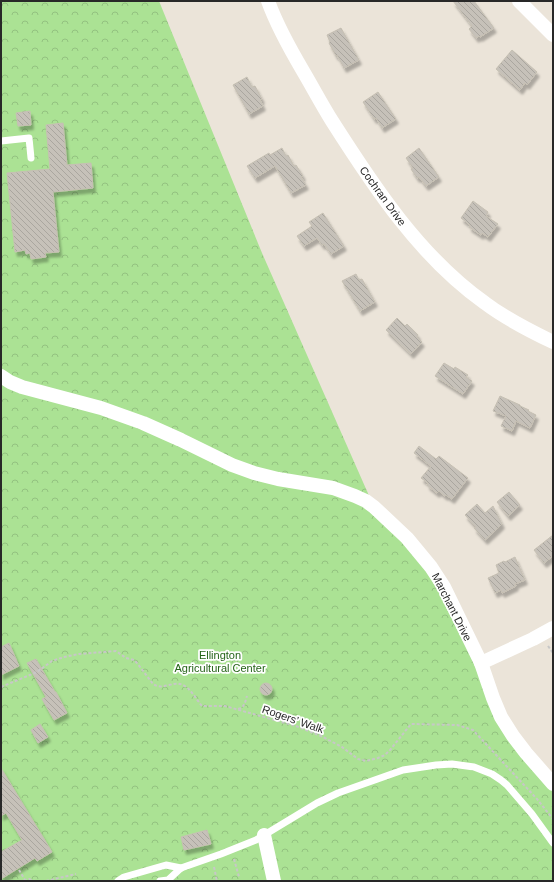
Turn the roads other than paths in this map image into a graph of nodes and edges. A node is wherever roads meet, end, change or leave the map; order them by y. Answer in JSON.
{"nodes":[{"id":1,"x":268,"y":1,"type":"edge"},
{"id":2,"x":519,"y":1,"type":"edge"},
{"id":3,"x":553,"y":35,"type":"edge"},
{"id":4,"x":1,"y":141,"type":"edge"},
{"id":5,"x":31,"y":158,"type":"dead end"},
{"id":6,"x":553,"y":342,"type":"edge"},
{"id":7,"x":1,"y":376,"type":"edge"},
{"id":8,"x":553,"y":628,"type":"edge"},
{"id":9,"x":480,"y":663,"type":"junction"},
{"id":10,"x":553,"y":784,"type":"edge"},
{"id":11,"x":264,"y":835,"type":"junction"},
{"id":12,"x":553,"y":843,"type":"edge"},
{"id":13,"x":181,"y":868,"type":"junction"},
{"id":14,"x":118,"y":881,"type":"edge"},
{"id":15,"x":160,"y":881,"type":"edge"},
{"id":16,"x":274,"y":881,"type":"edge"}],
"edges":[{"from":1,"to":6,"type":"street","name":"Cochran Drive"},
{"from":2,"to":3,"type":"street"},
{"from":4,"to":5,"type":"lane"},
{"from":7,"to":9,"type":"street","name":"Marchant Drive"},
{"from":8,"to":9,"type":"street"},
{"from":9,"to":10,"type":"street","name":"Marchant Drive"},
{"from":11,"to":12,"type":"lane"},
{"from":11,"to":13,"type":"lane"},
{"from":11,"to":16,"type":"street"},
{"from":13,"to":14,"type":"lane"},
{"from":13,"to":15,"type":"lane"}]}
